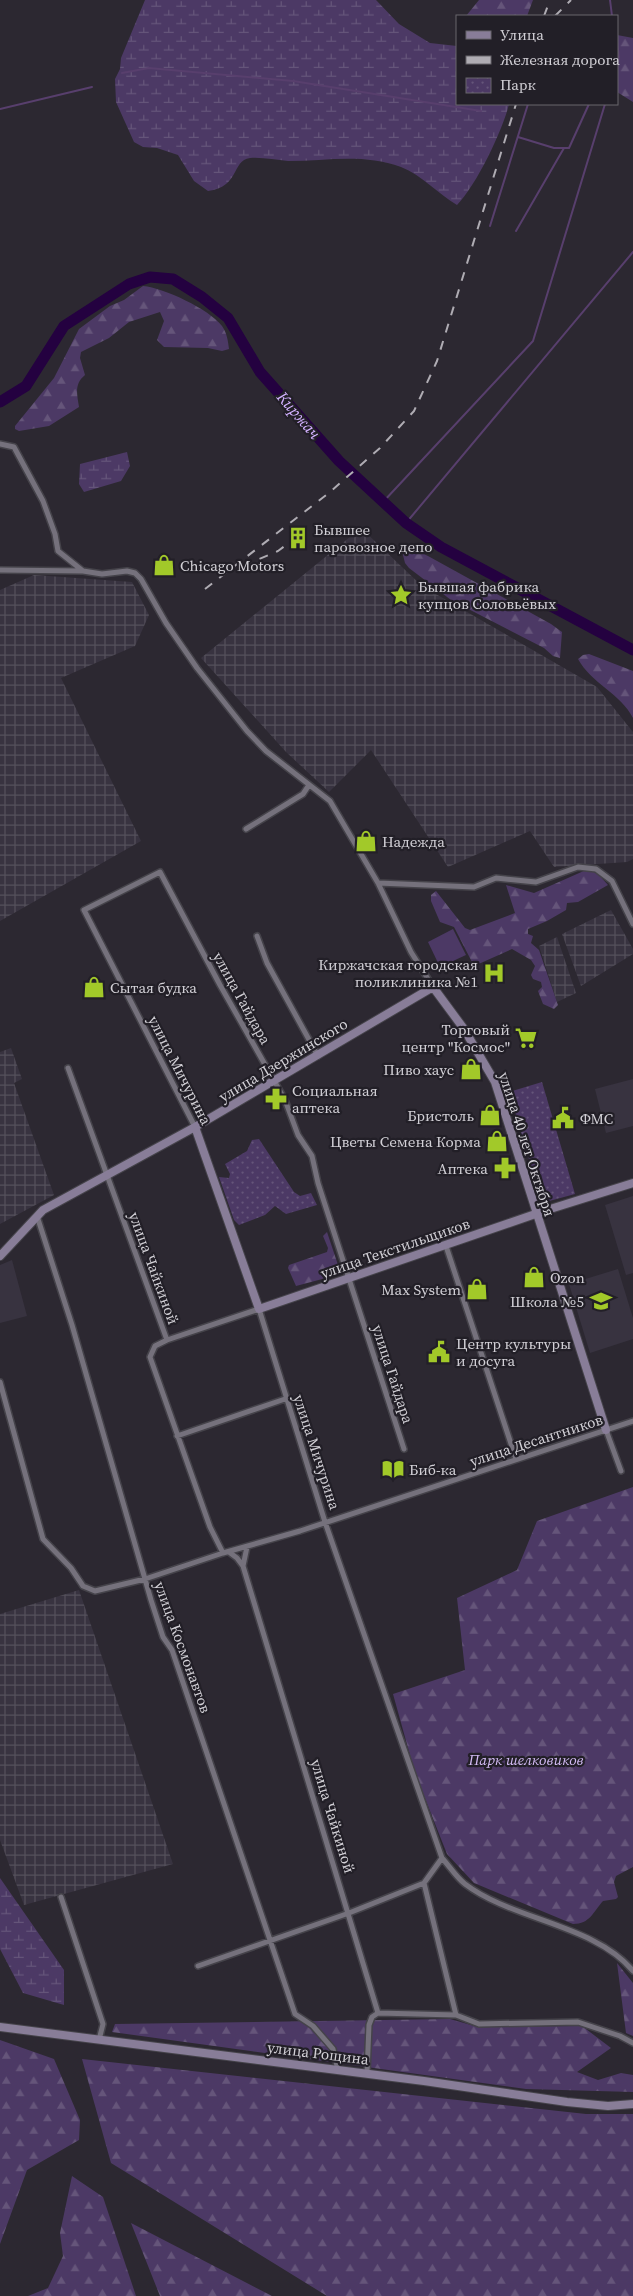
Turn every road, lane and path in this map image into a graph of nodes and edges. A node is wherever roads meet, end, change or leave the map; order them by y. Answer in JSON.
{"nodes":[{"id":1,"x":0,"y":444,"type":"edge"},
{"id":2,"x":0,"y":570,"type":"edge"},
{"id":3,"x":83,"y":571,"type":"junction"},
{"id":4,"x":308,"y":785,"type":"junction"},
{"id":5,"x":246,"y":829,"type":"dead end"},
{"id":6,"x":378,"y":883,"type":"junction"},
{"id":7,"x":84,"y":910,"type":"joint"},
{"id":8,"x":633,"y":924,"type":"edge"},
{"id":9,"x":257,"y":936,"type":"dead end"},
{"id":10,"x":433,"y":987,"type":"junction"},
{"id":11,"x":318,"y":1056,"type":"junction"},
{"id":12,"x":68,"y":1068,"type":"dead end"},
{"id":13,"x":274,"y":1082,"type":"junction"},
{"id":14,"x":195,"y":1127,"type":"junction"},
{"id":15,"x":108,"y":1176,"type":"junction"},
{"id":16,"x":633,"y":1183,"type":"edge"},
{"id":17,"x":536,"y":1214,"type":"junction"},
{"id":18,"x":37,"y":1216,"type":"junction"},
{"id":19,"x":446,"y":1246,"type":"junction"},
{"id":20,"x":0,"y":1256,"type":"edge"},
{"id":21,"x":349,"y":1278,"type":"junction"},
{"id":22,"x":259,"y":1309,"type":"junction"},
{"id":23,"x":167,"y":1340,"type":"junction"},
{"id":24,"x":0,"y":1382,"type":"edge"},
{"id":25,"x":285,"y":1399,"type":"junction"},
{"id":26,"x":633,"y":1421,"type":"edge"},
{"id":27,"x":606,"y":1430,"type":"junction"},
{"id":28,"x":177,"y":1436,"type":"junction"},
{"id":29,"x":404,"y":1449,"type":"dead end"},
{"id":30,"x":516,"y":1459,"type":"junction"},
{"id":31,"x":621,"y":1471,"type":"dead end"},
{"id":32,"x":325,"y":1522,"type":"junction"},
{"id":33,"x":247,"y":1548,"type":"junction"},
{"id":34,"x":226,"y":1552,"type":"junction"},
{"id":35,"x":243,"y":1566,"type":"junction"},
{"id":36,"x":146,"y":1579,"type":"junction"},
{"id":37,"x":442,"y":1858,"type":"junction"},
{"id":38,"x":424,"y":1883,"type":"junction"},
{"id":39,"x":61,"y":1897,"type":"dead end"},
{"id":40,"x":349,"y":1912,"type":"junction"},
{"id":41,"x":271,"y":1940,"type":"junction"},
{"id":42,"x":198,"y":1966,"type":"dead end"},
{"id":43,"x":633,"y":1971,"type":"edge"},
{"id":44,"x":378,"y":2013,"type":"junction"},
{"id":45,"x":456,"y":2015,"type":"junction"},
{"id":46,"x":0,"y":2027,"type":"edge"},
{"id":47,"x":99,"y":2040,"type":"junction"},
{"id":48,"x":633,"y":2044,"type":"edge"},
{"id":49,"x":338,"y":2070,"type":"junction"},
{"id":50,"x":367,"y":2073,"type":"junction"},
{"id":51,"x":633,"y":2104,"type":"edge"}],
"edges":[{"from":1,"to":3,"type":"street"},
{"from":2,"to":3,"type":"street"},
{"from":3,"to":4,"type":"street","name":"улица 40 лет Октября"},
{"from":4,"to":5,"type":"street"},
{"from":4,"to":6,"type":"street","name":"улица 40 лет Октября"},
{"from":6,"to":8,"type":"street"},
{"from":6,"to":10,"type":"street","name":"улица 40 лет Октября"},
{"from":7,"to":13,"type":"street","name":"улица Гайдара"},
{"from":7,"to":14,"type":"street","name":"улица Мичурина"},
{"from":9,"to":11,"type":"street"},
{"from":10,"to":11,"type":"street","name":"улица Дзержинского"},
{"from":10,"to":17,"type":"street","name":"улица 40 лет Октября"},
{"from":11,"to":13,"type":"street","name":"улица Дзержинского"},
{"from":12,"to":15,"type":"street","name":"улица Чайкиной"},
{"from":13,"to":14,"type":"street","name":"улица Дзержинского"},
{"from":13,"to":21,"type":"street","name":"улица Гайдара"},
{"from":14,"to":15,"type":"street","name":"улица Дзержинского"},
{"from":14,"to":22,"type":"street","name":"улица Мичурина"},
{"from":15,"to":18,"type":"street","name":"улица Дзержинского"},
{"from":15,"to":23,"type":"street","name":"улица Чайкиной"},
{"from":16,"to":17,"type":"street","name":"улица Текстильщиков"},
{"from":17,"to":19,"type":"street","name":"улица Текстильщиков"},
{"from":17,"to":27,"type":"street","name":"улица 40 лет Октября"},
{"from":18,"to":20,"type":"street","name":"улица Дзержинского"},
{"from":18,"to":36,"type":"street","name":"улица Космонавтов"},
{"from":19,"to":21,"type":"street","name":"улица Текстильщиков"},
{"from":19,"to":30,"type":"street"},
{"from":21,"to":22,"type":"street","name":"улица Текстильщиков"},
{"from":21,"to":29,"type":"street","name":"улица Гайдара"},
{"from":22,"to":23,"type":"street","name":"улица Текстильщиков"},
{"from":22,"to":25,"type":"street","name":"улица Мичурина"},
{"from":23,"to":28,"type":"street","name":"улица Чайкиной"},
{"from":24,"to":36,"type":"street"},
{"from":25,"to":28,"type":"street"},
{"from":25,"to":32,"type":"street","name":"улица Мичурина"},
{"from":26,"to":27,"type":"street","name":"улица Десантников"},
{"from":27,"to":30,"type":"street","name":"улица Десантников"},
{"from":27,"to":31,"type":"street","name":"улица 40 лет Октября"},
{"from":28,"to":34,"type":"street","name":"улица Чайкиной"},
{"from":30,"to":32,"type":"street","name":"улица Десантников"},
{"from":32,"to":33,"type":"street","name":"улица Десантников"},
{"from":32,"to":37,"type":"street","name":"улица Мичурина"},
{"from":33,"to":34,"type":"street","name":"улица Десантников"},
{"from":33,"to":35,"type":"street","name":"улица Чайкиной"},
{"from":34,"to":35,"type":"street","name":"улица Чайкиной"},
{"from":34,"to":36,"type":"street"},
{"from":35,"to":40,"type":"street","name":"улица Чайкиной"},
{"from":36,"to":41,"type":"street","name":"улица Космонавтов"},
{"from":37,"to":38,"type":"street"},
{"from":37,"to":43,"type":"street"},
{"from":38,"to":40,"type":"street"},
{"from":38,"to":45,"type":"street"},
{"from":39,"to":47,"type":"street"},
{"from":40,"to":41,"type":"street"},
{"from":40,"to":44,"type":"street","name":"улица Чайкиной"},
{"from":41,"to":42,"type":"street"},
{"from":41,"to":49,"type":"street","name":"улица Космонавтов"},
{"from":44,"to":45,"type":"street"},
{"from":44,"to":50,"type":"street"},
{"from":45,"to":48,"type":"street"},
{"from":46,"to":47,"type":"street","name":"улица Рощина"},
{"from":47,"to":49,"type":"street","name":"улица Рощина"},
{"from":49,"to":50,"type":"street","name":"улица Рощина"},
{"from":50,"to":51,"type":"street","name":"улица Рощина"}]}
